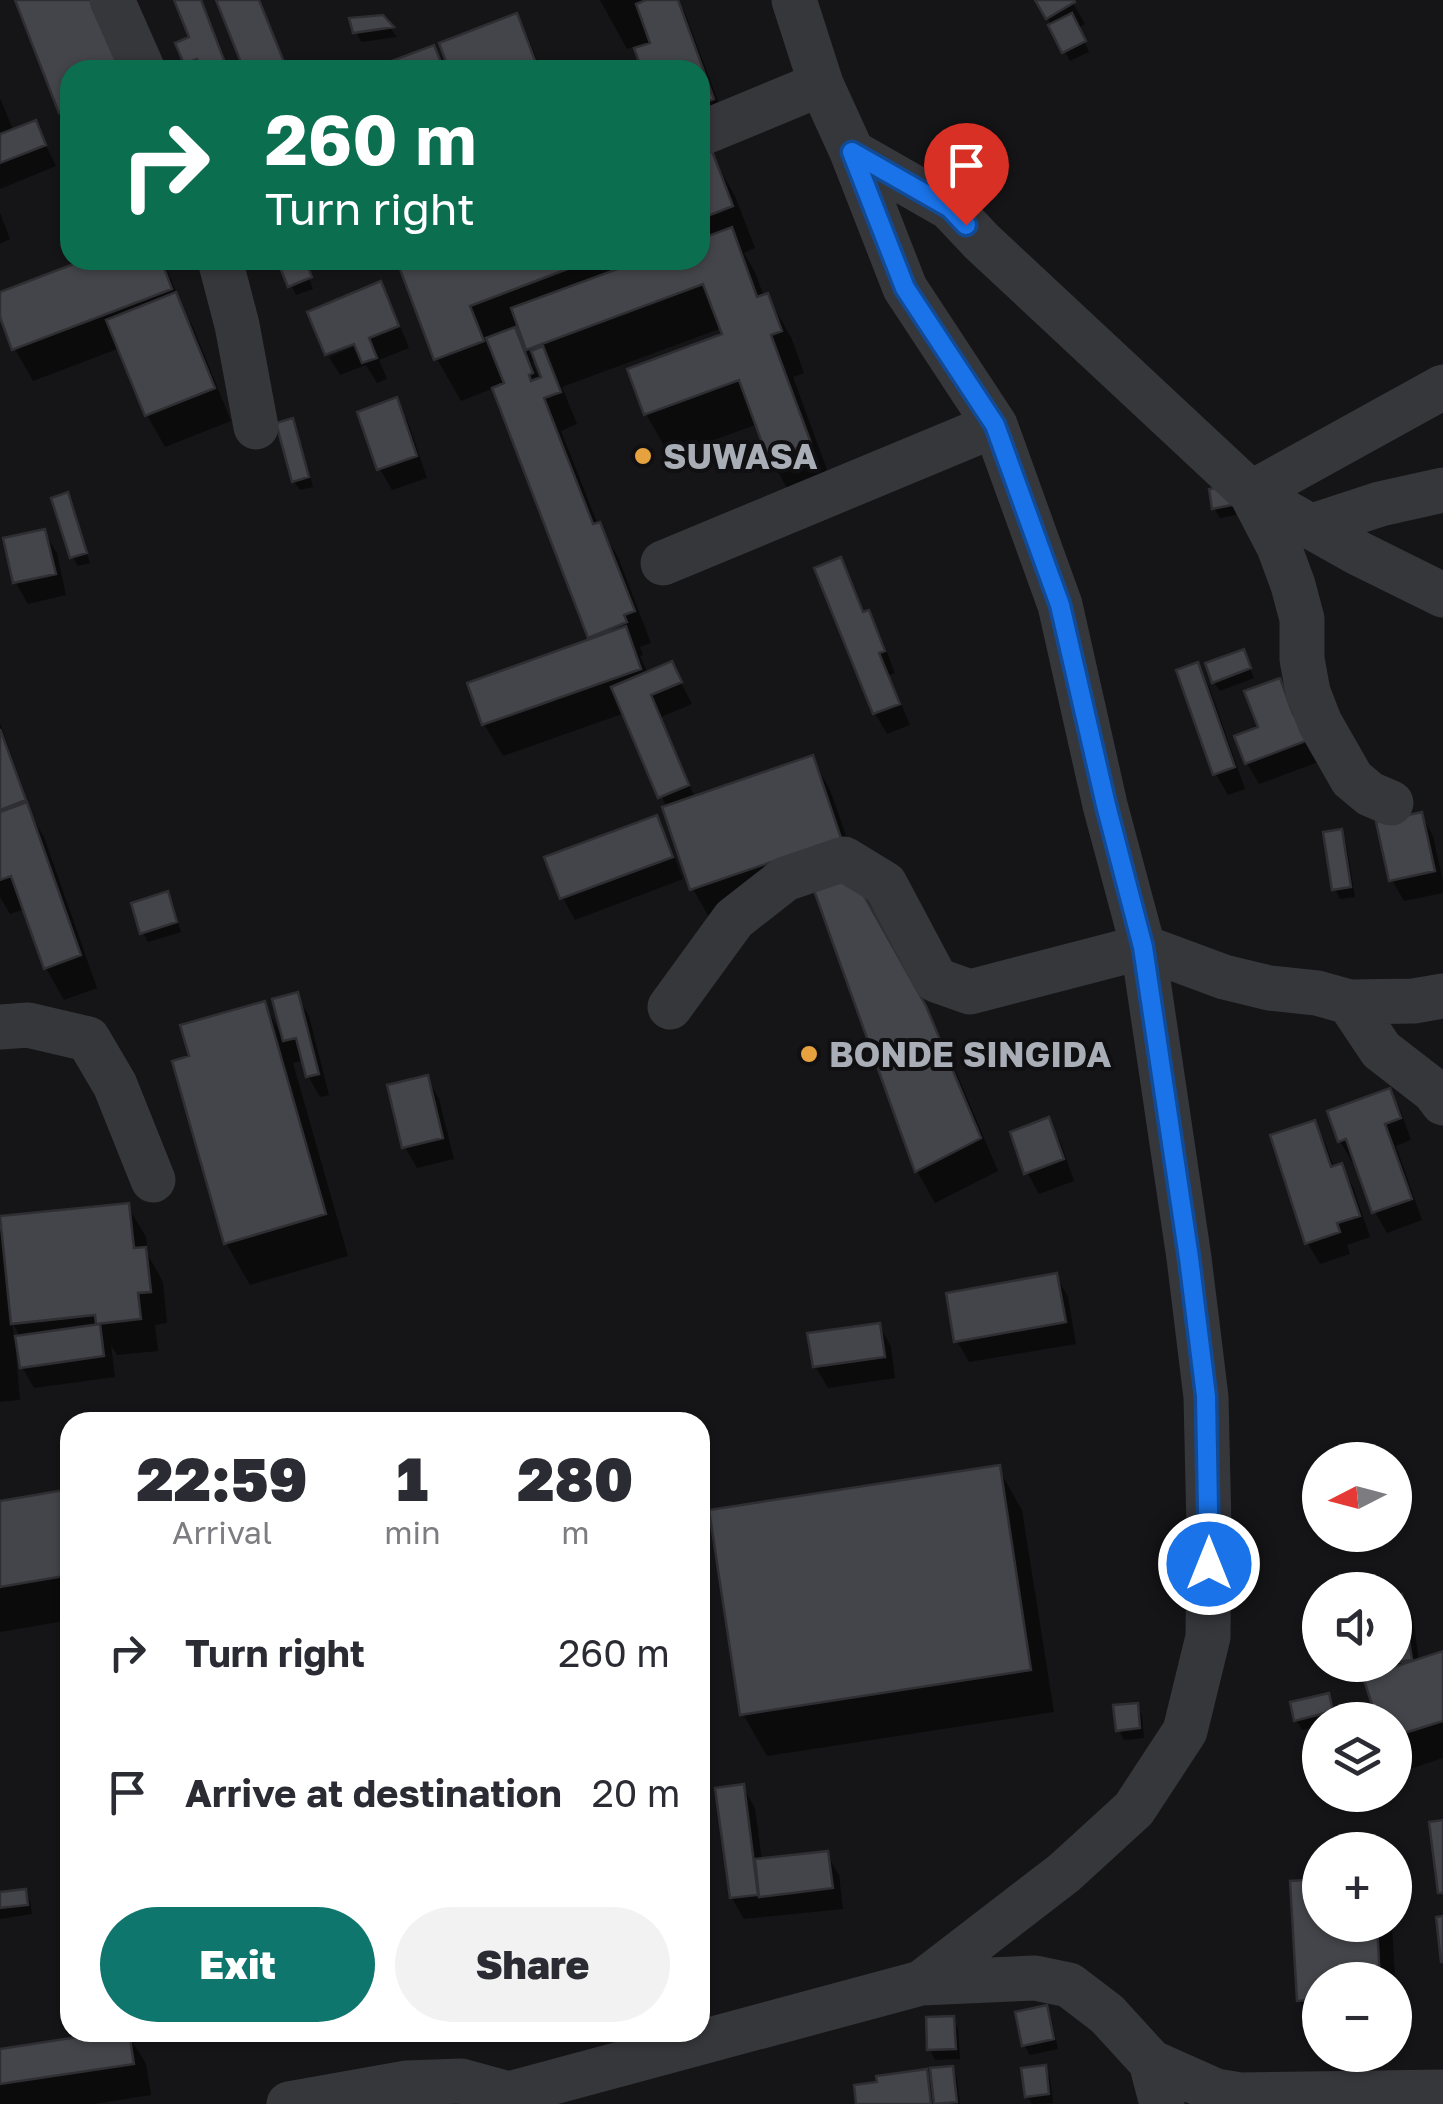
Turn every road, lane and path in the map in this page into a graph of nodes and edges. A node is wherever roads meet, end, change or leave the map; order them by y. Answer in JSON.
{"nodes":[{"id":1,"x":112,"y":0,"type":"edge"},
{"id":2,"x":794,"y":0,"type":"edge"},
{"id":3,"x":139,"y":60,"type":"edge"},
{"id":4,"x":822,"y":84,"type":"junction"},
{"id":5,"x":710,"y":130,"type":"edge"},
{"id":6,"x":852,"y":152,"type":"junction"},
{"id":7,"x":223,"y":270,"type":"edge"},
{"id":8,"x":1443,"y":387,"type":"edge"},
{"id":9,"x":995,"y":425,"type":"junction"},
{"id":10,"x":256,"y":427,"type":"dead end"},
{"id":11,"x":1443,"y":490,"type":"edge"},
{"id":12,"x":1250,"y":494,"type":"junction"},
{"id":13,"x":1310,"y":527,"type":"junction"},
{"id":14,"x":663,"y":563,"type":"dead end"},
{"id":15,"x":1443,"y":595,"type":"edge"},
{"id":16,"x":1391,"y":804,"type":"dead end"},
{"id":17,"x":1143,"y":947,"type":"junction"},
{"id":18,"x":1443,"y":996,"type":"edge"},
{"id":19,"x":1350,"y":1002,"type":"junction"},
{"id":20,"x":670,"y":1007,"type":"dead end"},
{"id":21,"x":0,"y":1027,"type":"edge"},
{"id":22,"x":1443,"y":1102,"type":"edge"},
{"id":23,"x":152,"y":1180,"type":"dead end"},
{"id":24,"x":920,"y":1983,"type":"junction"},
{"id":25,"x":1157,"y":2083,"type":"edge"},
{"id":26,"x":1443,"y":2092,"type":"edge"},
{"id":27,"x":512,"y":2099,"type":"edge"},
{"id":28,"x":289,"y":2104,"type":"edge"}],
"edges":[{"from":1,"to":3,"type":"street"},
{"from":2,"to":4,"type":"street"},
{"from":4,"to":5,"type":"street"},
{"from":4,"to":6,"type":"street"},
{"from":6,"to":9,"type":"street"},
{"from":6,"to":12,"type":"street"},
{"from":7,"to":10,"type":"street"},
{"from":8,"to":12,"type":"street"},
{"from":9,"to":14,"type":"street"},
{"from":9,"to":17,"type":"street"},
{"from":11,"to":13,"type":"street"},
{"from":12,"to":13,"type":"street"},
{"from":12,"to":16,"type":"street"},
{"from":13,"to":15,"type":"street"},
{"from":17,"to":19,"type":"street"},
{"from":17,"to":20,"type":"street"},
{"from":17,"to":24,"type":"street"},
{"from":18,"to":19,"type":"street"},
{"from":19,"to":22,"type":"street"},
{"from":21,"to":23,"type":"street"},
{"from":24,"to":25,"type":"street"},
{"from":24,"to":27,"type":"street"},
{"from":25,"to":26,"type":"street"},
{"from":27,"to":28,"type":"street"}]}
